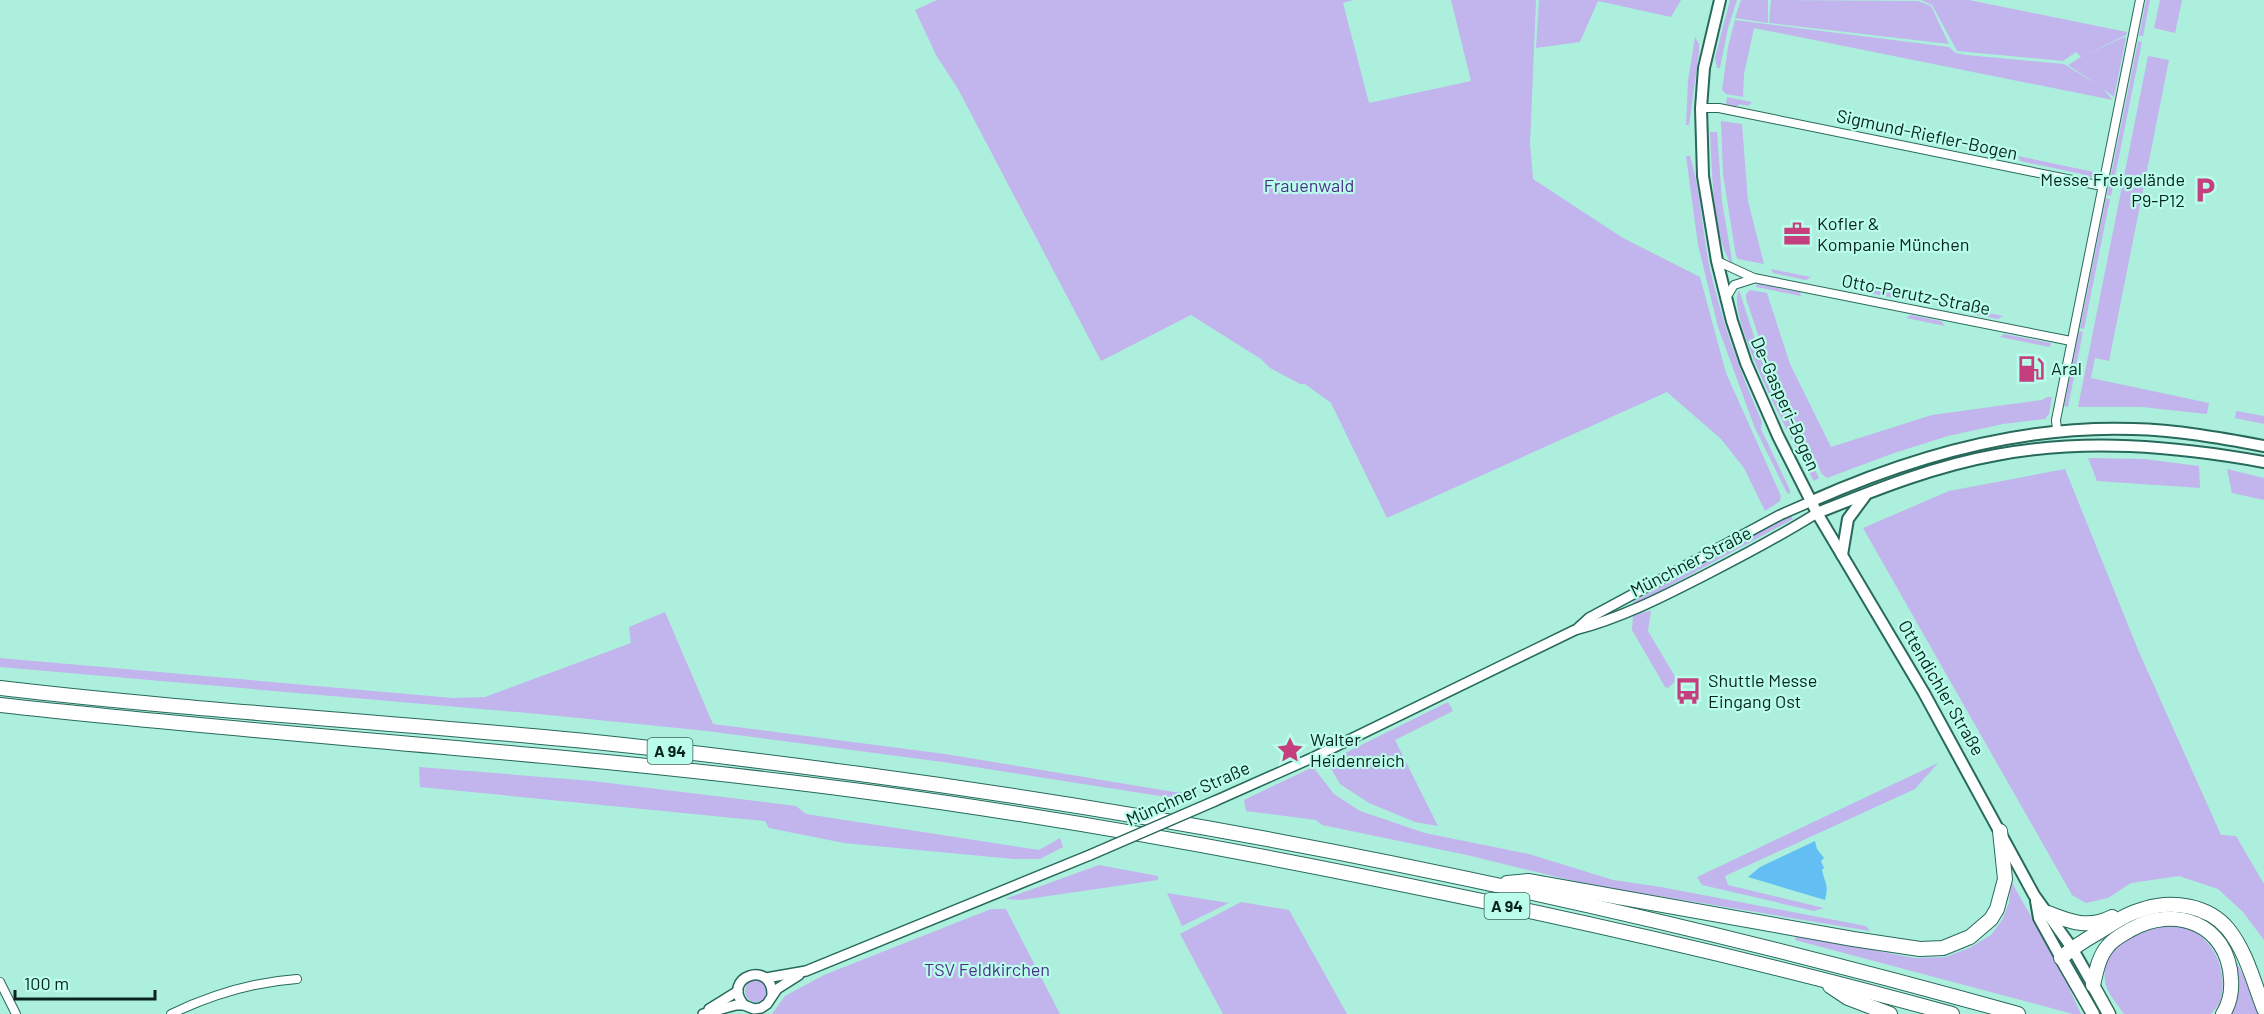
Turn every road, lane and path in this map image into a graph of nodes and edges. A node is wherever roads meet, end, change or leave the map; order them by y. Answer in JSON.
{"nodes":[{"id":1,"x":1720,"y":0,"type":"edge"},
{"id":2,"x":2140,"y":0,"type":"edge"},
{"id":3,"x":1701,"y":108,"type":"junction"},
{"id":4,"x":2102,"y":186,"type":"junction"},
{"id":5,"x":1717,"y":261,"type":"junction"},
{"id":6,"x":1754,"y":278,"type":"junction"},
{"id":7,"x":1726,"y":298,"type":"junction"},
{"id":8,"x":2071,"y":341,"type":"junction"},
{"id":9,"x":2057,"y":430,"type":"junction"},
{"id":10,"x":2264,"y":446,"type":"edge"},
{"id":11,"x":2264,"y":462,"type":"edge"},
{"id":12,"x":1866,"y":494,"type":"junction"},
{"id":13,"x":1812,"y":501,"type":"junction"},
{"id":14,"x":1817,"y":513,"type":"junction"},
{"id":15,"x":1842,"y":555,"type":"junction"},
{"id":16,"x":1575,"y":630,"type":"junction"},
{"id":17,"x":0,"y":688,"type":"edge"},
{"id":18,"x":0,"y":705,"type":"edge"},
{"id":19,"x":2000,"y":831,"type":"junction"},
{"id":20,"x":1493,"y":884,"type":"junction"},
{"id":21,"x":2034,"y":895,"type":"junction"},
{"id":22,"x":2048,"y":913,"type":"junction"},
{"id":23,"x":2133,"y":913,"type":"junction"},
{"id":24,"x":2072,"y":948,"type":"junction"},
{"id":25,"x":2061,"y":958,"type":"junction"},
{"id":26,"x":806,"y":970,"type":"junction"},
{"id":27,"x":766,"y":978,"type":"junction"},
{"id":28,"x":297,"y":979,"type":"dead end"},
{"id":29,"x":1821,"y":979,"type":"junction"},
{"id":30,"x":0,"y":982,"type":"edge"},
{"id":31,"x":2093,"y":985,"type":"junction"},
{"id":32,"x":738,"y":992,"type":"junction"},
{"id":33,"x":772,"y":995,"type":"junction"},
{"id":34,"x":744,"y":1005,"type":"junction"},
{"id":35,"x":2264,"y":1009,"type":"edge"},
{"id":36,"x":758,"y":1012,"type":"edge"},
{"id":37,"x":16,"y":1014,"type":"edge"},
{"id":38,"x":171,"y":1014,"type":"edge"},
{"id":39,"x":702,"y":1014,"type":"edge"},
{"id":40,"x":1890,"y":1014,"type":"edge"},
{"id":41,"x":1952,"y":1014,"type":"edge"},
{"id":42,"x":2018,"y":1014,"type":"edge"},
{"id":43,"x":2093,"y":1014,"type":"edge"},
{"id":44,"x":2109,"y":1014,"type":"edge"},
{"id":45,"x":2223,"y":1014,"type":"edge"}],
"edges":[{"from":1,"to":3,"type":"main road","name":"De-Gasperi-Bogen"},
{"from":2,"to":4,"type":"street"},
{"from":3,"to":4,"type":"street","name":"Sigmund-Riefler-Bogen"},
{"from":3,"to":5,"type":"main road","name":"De-Gasperi-Bogen"},
{"from":4,"to":8,"type":"street"},
{"from":5,"to":6,"type":"street","name":"Otto-Perutz-Straße"},
{"from":5,"to":7,"type":"main road","name":"De-Gasperi-Bogen"},
{"from":6,"to":7,"type":"street"},
{"from":6,"to":8,"type":"street","name":"Otto-Perutz-Straße"},
{"from":7,"to":13,"type":"main road","name":"De-Gasperi-Bogen"},
{"from":8,"to":9,"type":"street"},
{"from":9,"to":10,"type":"main road"},
{"from":9,"to":13,"type":"main road"},
{"from":11,"to":12,"type":"main road"},
{"from":12,"to":14,"type":"main road"},
{"from":12,"to":15,"type":"main road"},
{"from":13,"to":14,"type":"main road","name":"Ottendichler Straße"},
{"from":13,"to":16,"type":"street","name":"Münchner Straße"},
{"from":14,"to":15,"type":"main road","name":"Ottendichler Straße"},
{"from":14,"to":16,"type":"street","name":"Münchner Straße"},
{"from":15,"to":19,"type":"main road","name":"Ottendichler Straße"},
{"from":16,"to":26,"type":"street","name":"Münchner Straße","bridge":true},
{"from":17,"to":20,"type":"highway","number":"A 94"},
{"from":18,"to":29,"type":"highway","number":"A 94"},
{"from":19,"to":20,"type":"highway"},
{"from":19,"to":21,"type":"main road","name":"Ottendichler Straße"},
{"from":20,"to":42,"type":"highway","number":"A 94"},
{"from":21,"to":22,"type":"main road","name":"Ottendichler Straße"},
{"from":21,"to":25,"type":"main road","name":"Ottendichler Straße"},
{"from":22,"to":23,"type":"highway"},
{"from":22,"to":24,"type":"main road","name":"Ottendichler Straße"},
{"from":23,"to":24,"type":"highway"},
{"from":23,"to":35,"type":"highway"},
{"from":24,"to":25,"type":"highway"},
{"from":24,"to":31,"type":"main road","name":"Ottendichler Straße"},
{"from":25,"to":43,"type":"main road","name":"Ottendichler Straße"},
{"from":26,"to":27,"type":"street","name":"Münchner Straße"},
{"from":26,"to":33,"type":"street","name":"Münchner Straße"},
{"from":27,"to":32,"type":"street","name":"Münchner Straße"},
{"from":27,"to":33,"type":"street"},
{"from":28,"to":38,"type":"street"},
{"from":29,"to":40,"type":"highway"},
{"from":29,"to":41,"type":"highway","number":"A 94"},
{"from":30,"to":37,"type":"street"},
{"from":31,"to":44,"type":"main road","name":"Ottendichler Straße"},
{"from":31,"to":45,"type":"highway"},
{"from":32,"to":34,"type":"street"},
{"from":32,"to":39,"type":"street","name":"Münchner Straße"},
{"from":33,"to":36,"type":"street","name":"Münchner Straße"},
{"from":34,"to":36,"type":"street","name":"Münchner Straße"},
{"from":34,"to":39,"type":"street","name":"Münchner Straße"}]}
